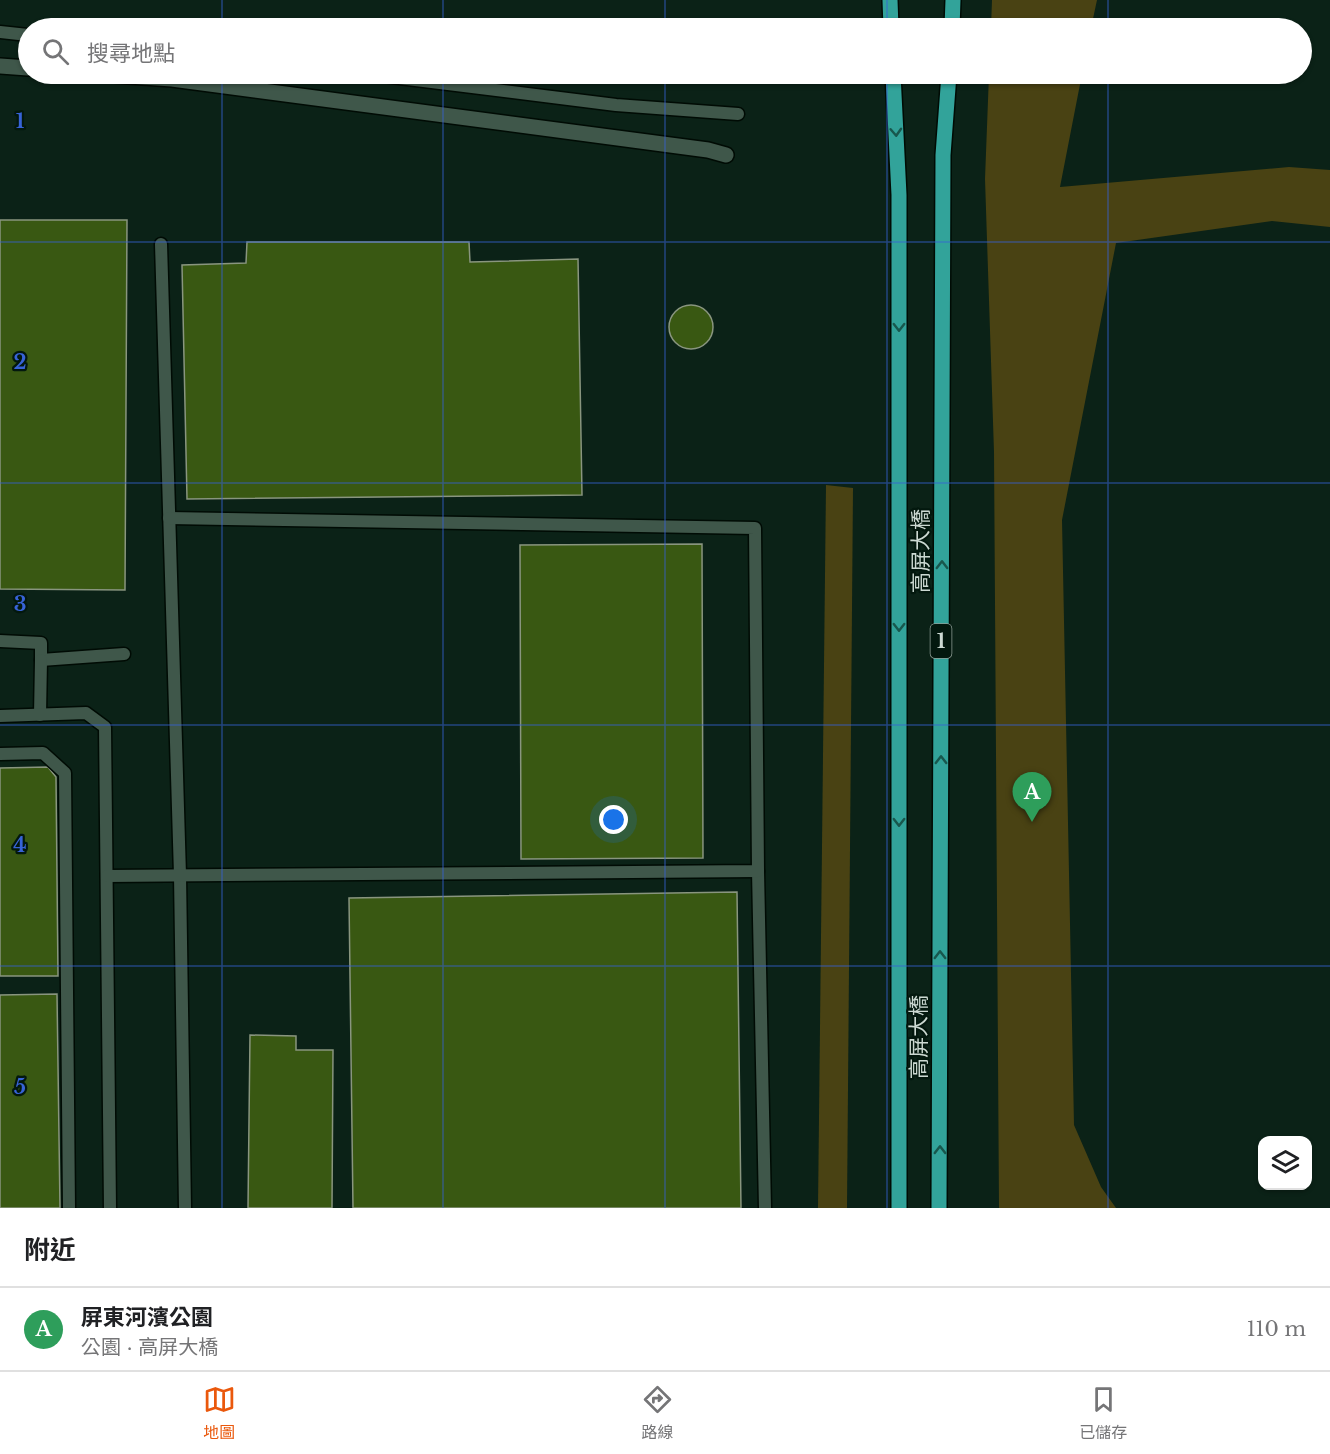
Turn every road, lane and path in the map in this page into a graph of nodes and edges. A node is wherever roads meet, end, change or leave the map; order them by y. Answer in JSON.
{"nodes":[{"id":1,"x":890,"y":0,"type":"edge"},
{"id":2,"x":953,"y":0,"type":"edge"},
{"id":3,"x":891,"y":18,"type":"edge"},
{"id":4,"x":952,"y":18,"type":"edge"},
{"id":5,"x":0,"y":32,"type":"edge"},
{"id":6,"x":18,"y":34,"type":"edge"},
{"id":7,"x":0,"y":66,"type":"edge"},
{"id":8,"x":18,"y":67,"type":"edge"},
{"id":9,"x":210,"y":84,"type":"edge"},
{"id":10,"x":447,"y":84,"type":"edge"},
{"id":11,"x":893,"y":84,"type":"edge"},
{"id":12,"x":947,"y":84,"type":"edge"},
{"id":13,"x":738,"y":114,"type":"dead end"},
{"id":14,"x":726,"y":155,"type":"dead end"},
{"id":15,"x":160,"y":244,"type":"dead end"},
{"id":16,"x":169,"y":518,"type":"junction"},
{"id":17,"x":0,"y":641,"type":"edge"},
{"id":18,"x":124,"y":654,"type":"dead end"},
{"id":19,"x":41,"y":660,"type":"junction"},
{"id":20,"x":40,"y":714,"type":"junction"},
{"id":21,"x":0,"y":716,"type":"edge"},
{"id":22,"x":0,"y":754,"type":"edge"},
{"id":23,"x":758,"y":870,"type":"junction"},
{"id":24,"x":180,"y":875,"type":"junction"},
{"id":25,"x":107,"y":876,"type":"junction"},
{"id":26,"x":69,"y":1208,"type":"edge"},
{"id":27,"x":110,"y":1208,"type":"edge"},
{"id":28,"x":185,"y":1208,"type":"edge"},
{"id":29,"x":765,"y":1208,"type":"edge"},
{"id":30,"x":898,"y":1208,"type":"edge"},
{"id":31,"x":939,"y":1208,"type":"edge"}],
"edges":[{"from":1,"to":3,"type":"main road"},
{"from":2,"to":4,"type":"main road"},
{"from":5,"to":6,"type":"lane"},
{"from":7,"to":8,"type":"street"},
{"from":9,"to":14,"type":"street"},
{"from":10,"to":13,"type":"lane"},
{"from":11,"to":30,"type":"main road","name":"高屏大橋","one_way":true},
{"from":31,"to":12,"type":"main road","name":"高屏大橋","number":"1","one_way":true},
{"from":15,"to":16,"type":"lane"},
{"from":16,"to":23,"type":"lane"},
{"from":16,"to":24,"type":"lane"},
{"from":17,"to":19,"type":"lane"},
{"from":18,"to":19,"type":"lane"},
{"from":19,"to":20,"type":"lane"},
{"from":20,"to":21,"type":"lane"},
{"from":20,"to":25,"type":"lane"},
{"from":22,"to":26,"type":"lane"},
{"from":23,"to":24,"type":"lane"},
{"from":23,"to":29,"type":"lane"},
{"from":24,"to":25,"type":"lane"},
{"from":24,"to":28,"type":"lane"},
{"from":25,"to":27,"type":"lane"}]}
